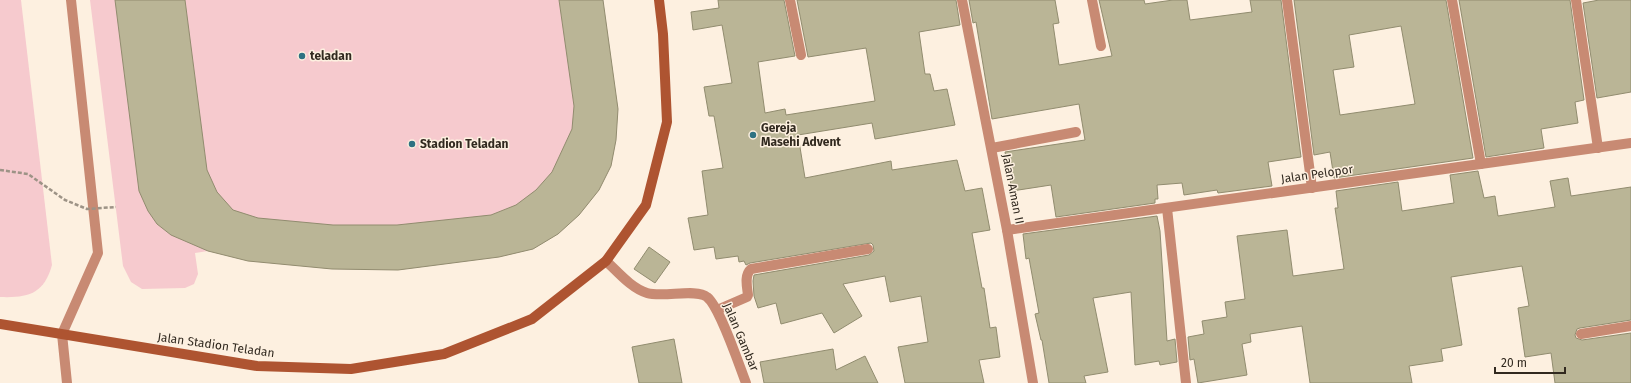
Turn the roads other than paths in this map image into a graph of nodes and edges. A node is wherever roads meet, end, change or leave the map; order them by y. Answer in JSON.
{"nodes":[{"id":1,"x":71,"y":0,"type":"edge"},
{"id":2,"x":659,"y":0,"type":"edge"},
{"id":3,"x":790,"y":0,"type":"edge"},
{"id":4,"x":962,"y":0,"type":"edge"},
{"id":5,"x":1092,"y":0,"type":"edge"},
{"id":6,"x":1287,"y":0,"type":"edge"},
{"id":7,"x":1452,"y":0,"type":"edge"},
{"id":8,"x":1576,"y":0,"type":"edge"},
{"id":9,"x":1101,"y":46,"type":"dead end"},
{"id":10,"x":801,"y":55,"type":"dead end"},
{"id":11,"x":1076,"y":132,"type":"dead end"},
{"id":12,"x":1631,"y":143,"type":"edge"},
{"id":13,"x":992,"y":148,"type":"junction"},
{"id":14,"x":1598,"y":148,"type":"junction"},
{"id":15,"x":1481,"y":164,"type":"junction"},
{"id":16,"x":1312,"y":188,"type":"junction"},
{"id":17,"x":1167,"y":208,"type":"junction"},
{"id":18,"x":1007,"y":230,"type":"junction"},
{"id":19,"x":868,"y":249,"type":"dead end"},
{"id":20,"x":606,"y":261,"type":"junction"},
{"id":21,"x":717,"y":310,"type":"junction"},
{"id":22,"x":0,"y":324,"type":"edge"},
{"id":23,"x":1631,"y":326,"type":"edge"},
{"id":24,"x":62,"y":334,"type":"junction"},
{"id":25,"x":1581,"y":334,"type":"dead end"},
{"id":26,"x":67,"y":383,"type":"edge"},
{"id":27,"x":746,"y":383,"type":"edge"},
{"id":28,"x":1033,"y":383,"type":"edge"},
{"id":29,"x":1186,"y":383,"type":"edge"}],
"edges":[{"from":1,"to":24,"type":"street"},
{"from":2,"to":20,"type":"street","name":"Jalan Stadion Teladan"},
{"from":3,"to":10,"type":"street"},
{"from":4,"to":13,"type":"street","name":"Jalan Aman II"},
{"from":5,"to":9,"type":"street"},
{"from":6,"to":16,"type":"street"},
{"from":7,"to":15,"type":"street"},
{"from":8,"to":14,"type":"street"},
{"from":11,"to":13,"type":"street"},
{"from":12,"to":14,"type":"street","name":"Jalan Pelopor"},
{"from":13,"to":18,"type":"street","name":"Jalan Aman II"},
{"from":14,"to":15,"type":"street","name":"Jalan Pelopor"},
{"from":15,"to":16,"type":"street","name":"Jalan Pelopor"},
{"from":16,"to":17,"type":"street","name":"Jalan Pelopor"},
{"from":17,"to":18,"type":"street","name":"Jalan Pelopor"},
{"from":17,"to":29,"type":"street"},
{"from":18,"to":28,"type":"street","name":"Jalan Aman II"},
{"from":19,"to":21,"type":"street"},
{"from":20,"to":21,"type":"street","name":"Jalan Gambar"},
{"from":20,"to":24,"type":"street","name":"Jalan Stadion Teladan"},
{"from":21,"to":27,"type":"street","name":"Jalan Gambar"},
{"from":22,"to":24,"type":"street","name":"Jalan Stadion Teladan"},
{"from":23,"to":25,"type":"street"},
{"from":24,"to":26,"type":"street"}]}
